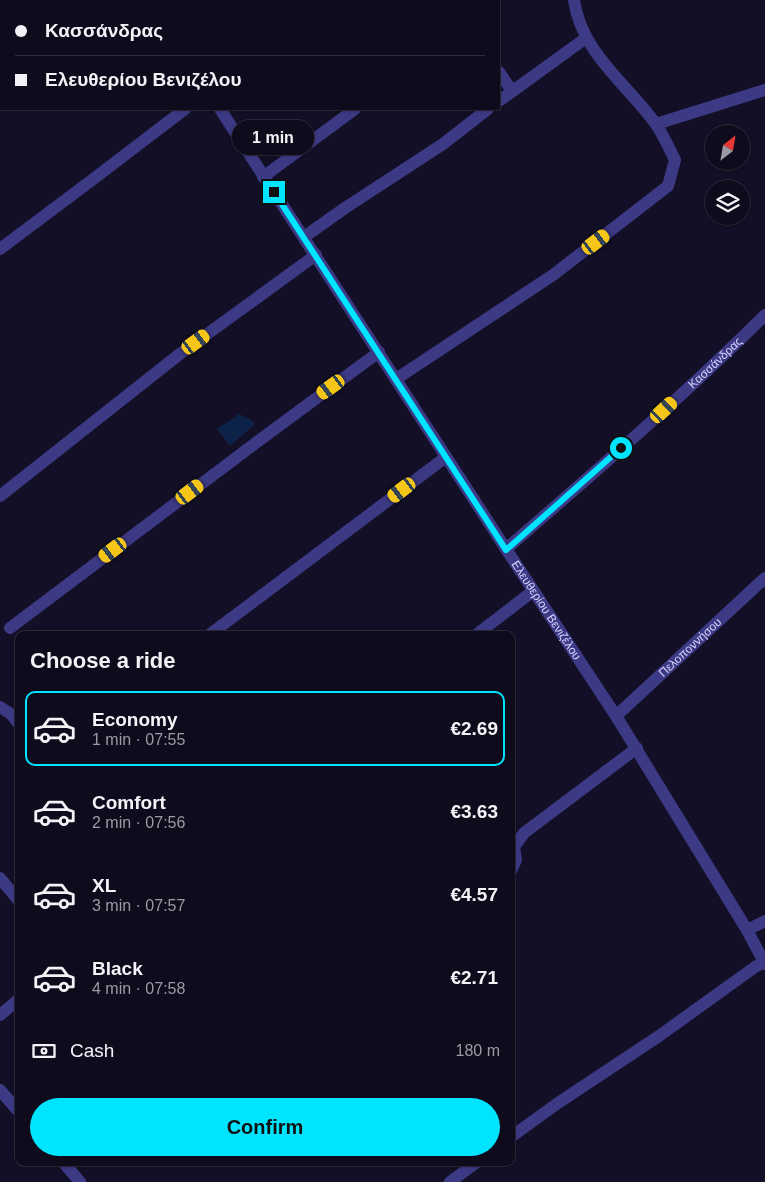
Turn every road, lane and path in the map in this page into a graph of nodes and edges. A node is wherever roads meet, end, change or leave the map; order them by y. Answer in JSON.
{"nodes":[{"id":1,"x":574,"y":0,"type":"edge"},
{"id":2,"x":586,"y":38,"type":"junction"},
{"id":3,"x":500,"y":73,"type":"edge"},
{"id":4,"x":765,"y":90,"type":"edge"},
{"id":5,"x":512,"y":91,"type":"junction"},
{"id":6,"x":500,"y":100,"type":"edge"},
{"id":7,"x":184,"y":110,"type":"edge"},
{"id":8,"x":221,"y":110,"type":"edge"},
{"id":9,"x":354,"y":110,"type":"edge"},
{"id":10,"x":487,"y":110,"type":"edge"},
{"id":11,"x":656,"y":124,"type":"junction"},
{"id":12,"x":263,"y":177,"type":"junction"},
{"id":13,"x":304,"y":237,"type":"junction"},
{"id":14,"x":0,"y":249,"type":"edge"},
{"id":15,"x":316,"y":255,"type":"junction"},
{"id":16,"x":765,"y":315,"type":"edge"},
{"id":17,"x":379,"y":352,"type":"junction"},
{"id":18,"x":396,"y":379,"type":"junction"},
{"id":19,"x":446,"y":457,"type":"junction"},
{"id":20,"x":0,"y":496,"type":"edge"},
{"id":21,"x":506,"y":550,"type":"junction"},
{"id":22,"x":765,"y":578,"type":"edge"},
{"id":23,"x":533,"y":591,"type":"junction"},
{"id":24,"x":10,"y":628,"type":"dead end"},
{"id":25,"x":214,"y":631,"type":"edge"},
{"id":26,"x":481,"y":631,"type":"edge"},
{"id":27,"x":0,"y":707,"type":"edge"},
{"id":28,"x":616,"y":716,"type":"junction"},
{"id":29,"x":15,"y":719,"type":"edge"},
{"id":30,"x":637,"y":748,"type":"junction"},
{"id":31,"x":515,"y":846,"type":"edge"},
{"id":32,"x":0,"y":878,"type":"edge"},
{"id":33,"x":15,"y":896,"type":"edge"},
{"id":34,"x":765,"y":921,"type":"edge"},
{"id":35,"x":747,"y":930,"type":"junction"},
{"id":36,"x":765,"y":963,"type":"edge"},
{"id":37,"x":15,"y":1003,"type":"edge"},
{"id":38,"x":0,"y":1016,"type":"edge"},
{"id":39,"x":0,"y":1090,"type":"edge"},
{"id":40,"x":15,"y":1107,"type":"edge"},
{"id":41,"x":515,"y":1134,"type":"edge"},
{"id":42,"x":66,"y":1166,"type":"edge"},
{"id":43,"x":472,"y":1166,"type":"edge"},
{"id":44,"x":80,"y":1182,"type":"edge"},
{"id":45,"x":450,"y":1182,"type":"edge"}],
"edges":[{"from":1,"to":2,"type":"street"},
{"from":2,"to":5,"type":"street"},
{"from":2,"to":11,"type":"street"},
{"from":3,"to":5,"type":"street"},
{"from":4,"to":11,"type":"street"},
{"from":5,"to":6,"type":"street"},
{"from":7,"to":14,"type":"street"},
{"from":8,"to":12,"type":"street","name":"Ελευθερίου Βενιζέλου"},
{"from":9,"to":12,"type":"street"},
{"from":10,"to":13,"type":"street"},
{"from":11,"to":18,"type":"street"},
{"from":12,"to":13,"type":"street","name":"Ελευθερίου Βενιζέλου"},
{"from":13,"to":15,"type":"street","name":"Ελευθερίου Βενιζέλου"},
{"from":15,"to":17,"type":"street","name":"Ελευθερίου Βενιζέλου"},
{"from":15,"to":20,"type":"street"},
{"from":16,"to":21,"type":"street","name":"Κασσάνδρας"},
{"from":17,"to":18,"type":"street","name":"Ελευθερίου Βενιζέλου"},
{"from":17,"to":24,"type":"street"},
{"from":18,"to":19,"type":"street","name":"Ελευθερίου Βενιζέλου"},
{"from":19,"to":21,"type":"street","name":"Ελευθερίου Βενιζέλου"},
{"from":19,"to":25,"type":"street"},
{"from":21,"to":23,"type":"street","name":"Ελευθερίου Βενιζέλου"},
{"from":22,"to":28,"type":"street","name":"Πελοποννήσου"},
{"from":23,"to":26,"type":"street"},
{"from":23,"to":28,"type":"street","name":"Ελευθερίου Βενιζέλου"},
{"from":27,"to":29,"type":"street"},
{"from":28,"to":30,"type":"street","name":"Ελευθερίου Βενιζέλου"},
{"from":30,"to":31,"type":"street"},
{"from":30,"to":35,"type":"street","name":"Ελευθερίου Βενιζέλου"},
{"from":32,"to":33,"type":"street"},
{"from":34,"to":35,"type":"street"},
{"from":35,"to":36,"type":"street","name":"Ελευθερίου Βενιζέλου"},
{"from":36,"to":41,"type":"street"},
{"from":37,"to":38,"type":"street"},
{"from":39,"to":40,"type":"street"},
{"from":42,"to":44,"type":"street"},
{"from":43,"to":45,"type":"street"}]}
